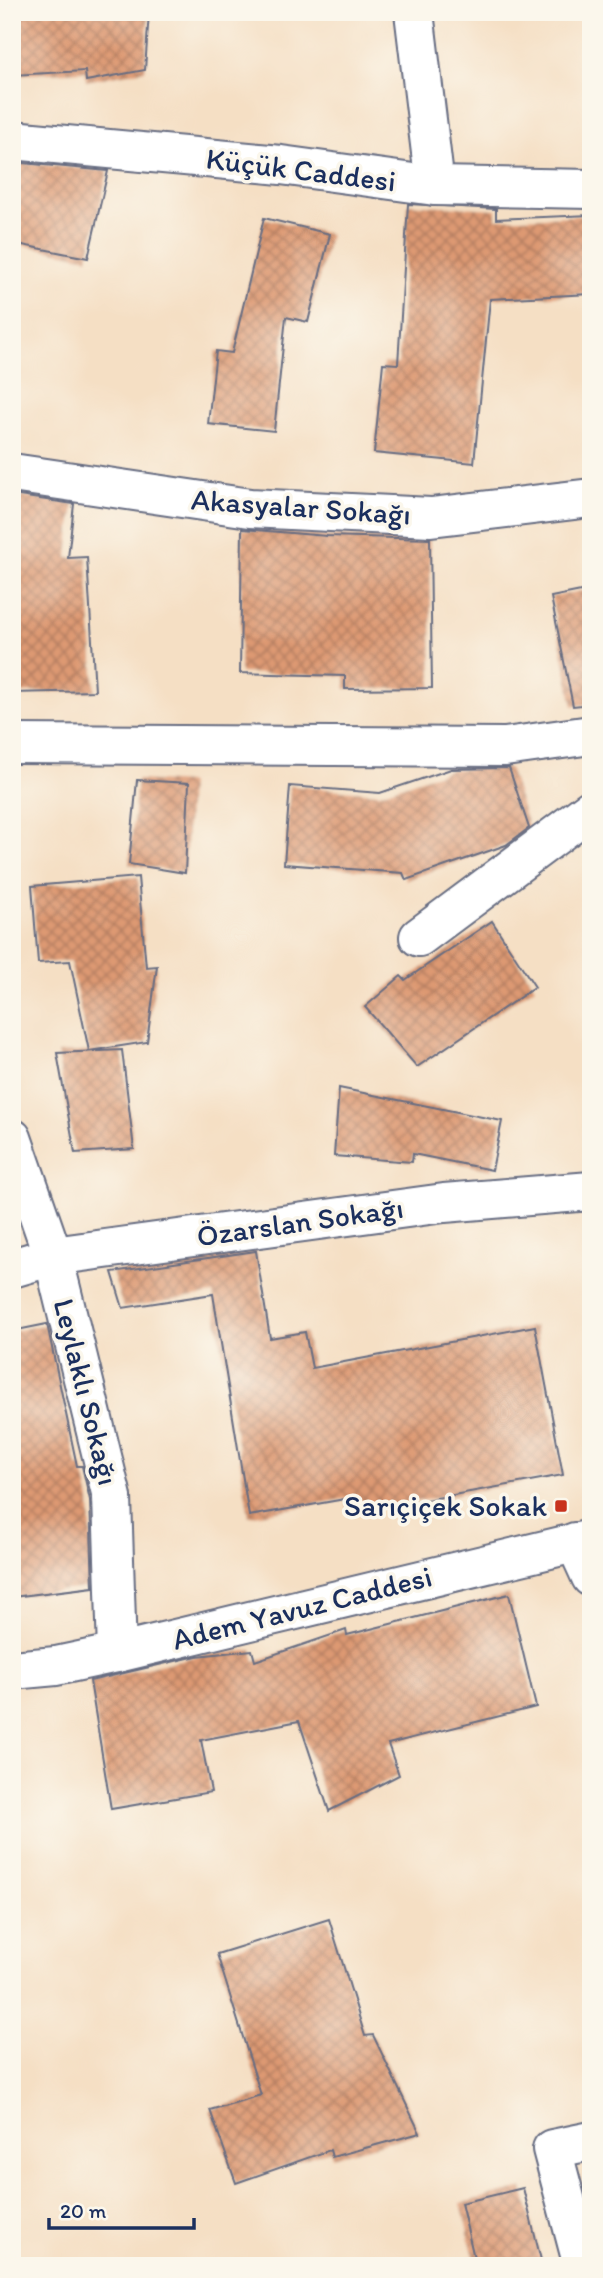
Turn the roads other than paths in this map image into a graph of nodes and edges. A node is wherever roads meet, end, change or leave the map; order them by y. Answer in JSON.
{"nodes":[{"id":1,"x":414,"y":12,"type":"edge"},
{"id":2,"x":12,"y":141,"type":"edge"},
{"id":3,"x":435,"y":186,"type":"junction"},
{"id":4,"x":591,"y":189,"type":"edge"},
{"id":5,"x":12,"y":473,"type":"edge"},
{"id":6,"x":591,"y":498,"type":"edge"},
{"id":7,"x":591,"y":735,"type":"edge"},
{"id":8,"x":12,"y":744,"type":"edge"},
{"id":9,"x":591,"y":808,"type":"edge"},
{"id":10,"x":419,"y":937,"type":"dead end"},
{"id":11,"x":12,"y":1138,"type":"edge"},
{"id":12,"x":591,"y":1191,"type":"edge"},
{"id":13,"x":53,"y":1255,"type":"junction"},
{"id":14,"x":12,"y":1268,"type":"edge"},
{"id":15,"x":583,"y":1541,"type":"edge"},
{"id":16,"x":591,"y":1577,"type":"edge"},
{"id":17,"x":117,"y":1653,"type":"junction"},
{"id":18,"x":12,"y":1670,"type":"edge"},
{"id":19,"x":591,"y":2141,"type":"edge"},
{"id":20,"x":583,"y":2266,"type":"edge"}],
"edges":[{"from":1,"to":3,"type":"street"},
{"from":2,"to":3,"type":"street","name":"Küçük Caddesi"},
{"from":3,"to":4,"type":"street","name":"Küçük Caddesi"},
{"from":5,"to":6,"type":"street","name":"Akasyalar Sokağı"},
{"from":7,"to":8,"type":"street"},
{"from":9,"to":10,"type":"street"},
{"from":11,"to":13,"type":"street","name":"Leylaklı Sokağı"},
{"from":12,"to":13,"type":"street","name":"Özarslan Sokağı"},
{"from":13,"to":14,"type":"street","name":"Özarslan Sokağı"},
{"from":13,"to":17,"type":"street","name":"Leylaklı Sokağı"},
{"from":15,"to":16,"type":"street"},
{"from":15,"to":17,"type":"street","name":"Adem Yavuz Caddesi"},
{"from":17,"to":18,"type":"street","name":"Adem Yavuz Caddesi"},
{"from":19,"to":20,"type":"street"}]}
